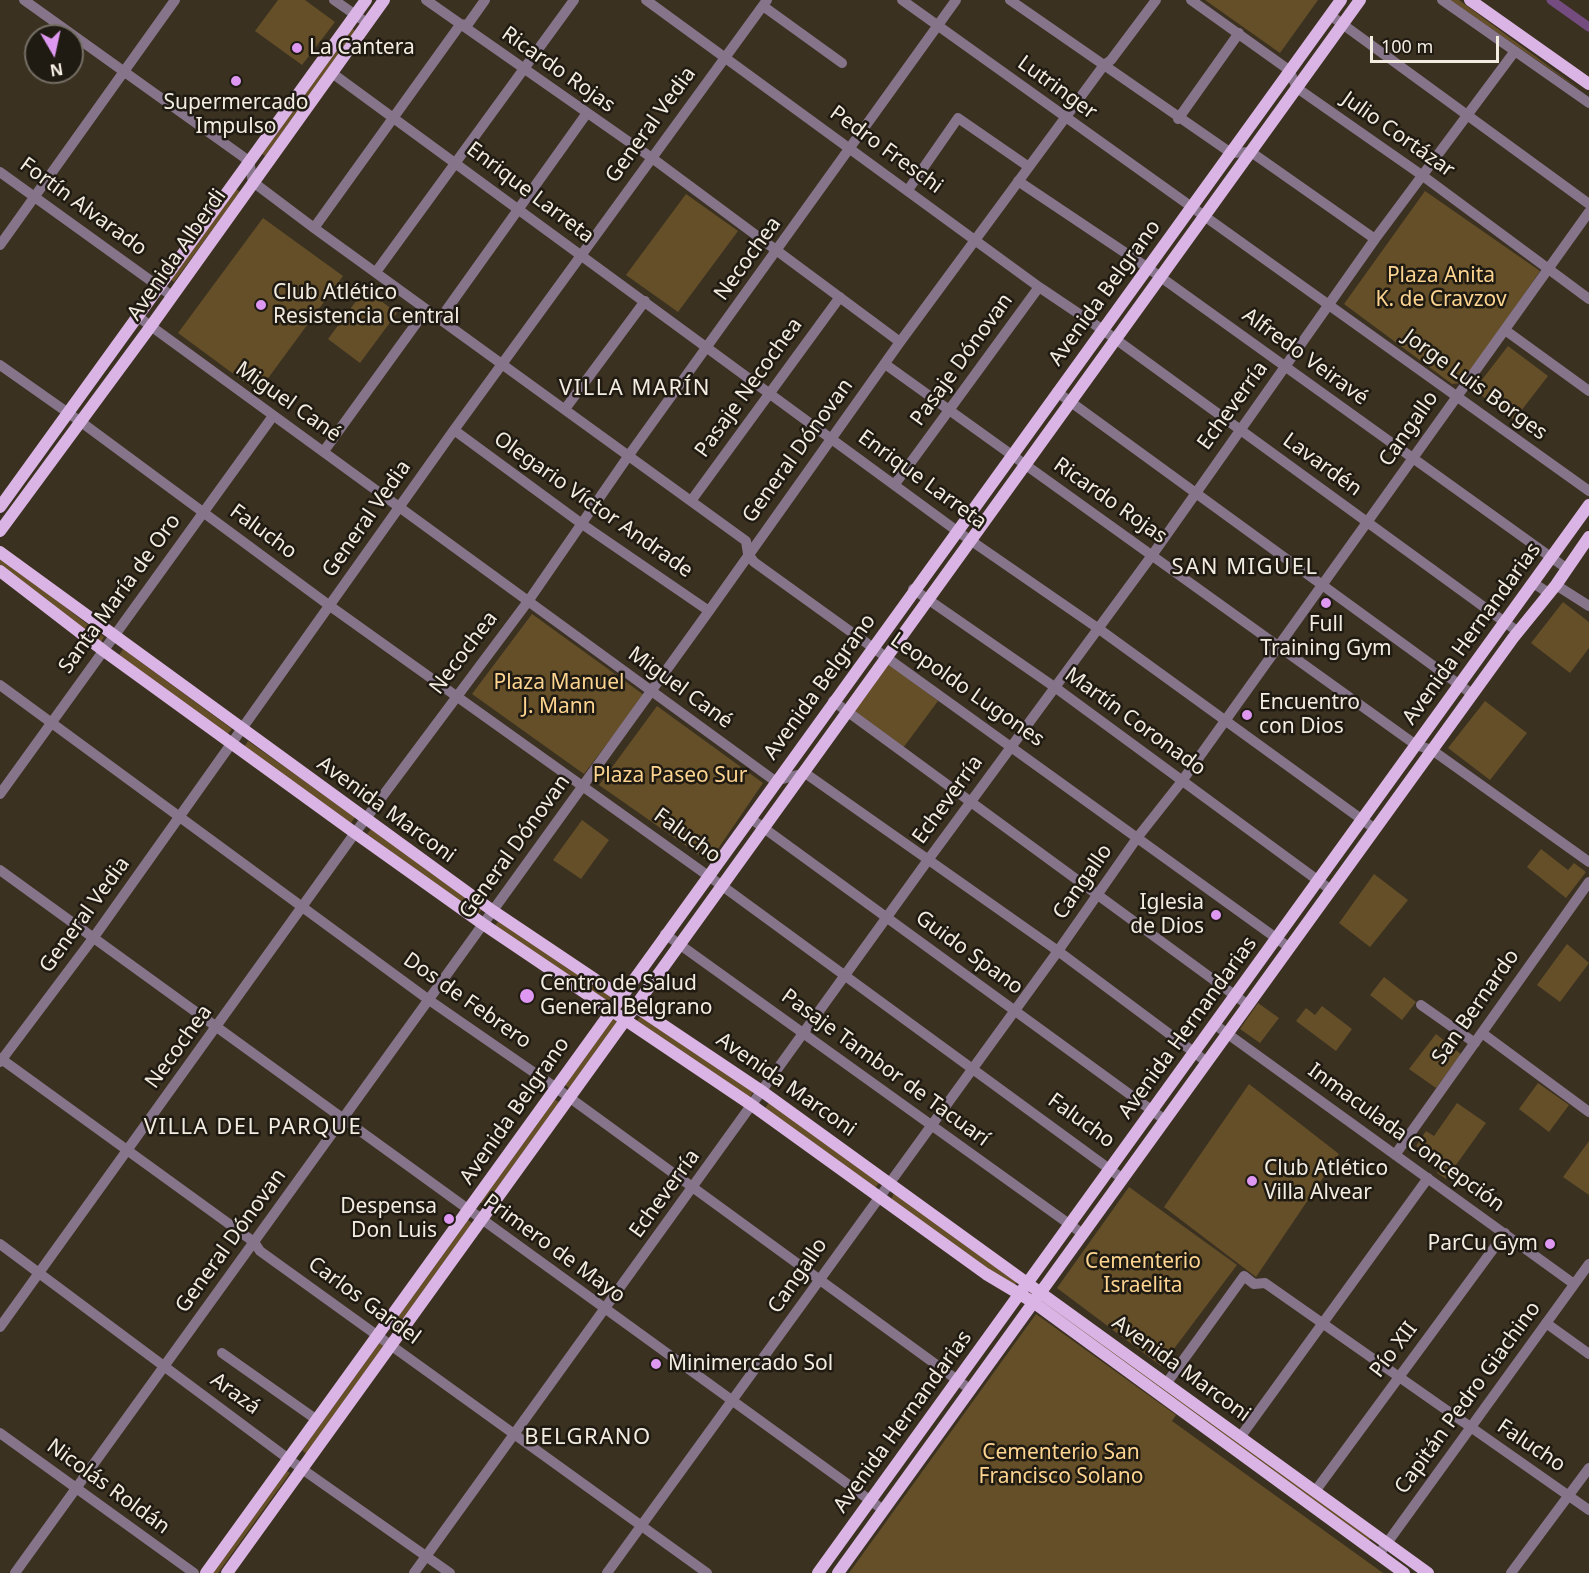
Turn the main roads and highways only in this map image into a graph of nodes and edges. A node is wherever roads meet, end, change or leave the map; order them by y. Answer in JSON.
{"nodes":[{"id":1,"x":366,"y":0,"type":"edge"},
{"id":2,"x":384,"y":0,"type":"edge"},
{"id":3,"x":1341,"y":0,"type":"edge"},
{"id":4,"x":1360,"y":0,"type":"edge"},
{"id":5,"x":1470,"y":0,"type":"edge"},
{"id":6,"x":1577,"y":76,"type":"junction"},
{"id":7,"x":1589,"y":84,"type":"edge"},
{"id":8,"x":1589,"y":89,"type":"edge"},
{"id":9,"x":1589,"y":505,"type":"edge"},
{"id":10,"x":0,"y":507,"type":"edge"},
{"id":11,"x":0,"y":531,"type":"edge"},
{"id":12,"x":1589,"y":537,"type":"edge"},
{"id":13,"x":0,"y":552,"type":"edge"},
{"id":14,"x":0,"y":571,"type":"edge"},
{"id":15,"x":621,"y":996,"type":"junction"},
{"id":16,"x":635,"y":1005,"type":"junction"},
{"id":17,"x":612,"y":1009,"type":"junction"},
{"id":18,"x":625,"y":1018,"type":"junction"},
{"id":19,"x":1028,"y":1282,"type":"junction"},
{"id":20,"x":1040,"y":1290,"type":"junction"},
{"id":21,"x":1018,"y":1295,"type":"junction"},
{"id":22,"x":1034,"y":1302,"type":"junction"},
{"id":23,"x":206,"y":1573,"type":"edge"},
{"id":24,"x":227,"y":1573,"type":"edge"},
{"id":25,"x":818,"y":1573,"type":"edge"},
{"id":26,"x":838,"y":1573,"type":"edge"},
{"id":27,"x":1404,"y":1573,"type":"edge"},
{"id":28,"x":1428,"y":1573,"type":"edge"}],
"edges":[{"from":1,"to":10,"type":"main road","name":"Avenida Alberdi"},
{"from":2,"to":11,"type":"main road","name":"Avenida Alberdi"},
{"from":3,"to":15,"type":"main road","name":"Avenida Belgrano"},
{"from":4,"to":16,"type":"main road","name":"Avenida Belgrano"},
{"from":5,"to":6,"type":"main road"},
{"from":6,"to":7,"type":"main road"},
{"from":6,"to":8,"type":"main road"},
{"from":9,"to":19,"type":"main road","name":"Avenida Hernandarias"},
{"from":12,"to":20,"type":"main road","name":"Avenida Hernandarias"},
{"from":13,"to":15,"type":"main road","name":"Avenida Marconi"},
{"from":14,"to":17,"type":"main road","name":"Avenida Marconi"},
{"from":15,"to":16,"type":"main road","name":"Avenida Marconi"},
{"from":15,"to":17,"type":"main road","name":"Avenida Belgrano"},
{"from":16,"to":18,"type":"main road","name":"Avenida Belgrano"},
{"from":16,"to":19,"type":"main road","name":"Avenida Marconi"},
{"from":17,"to":18,"type":"main road","name":"Avenida Marconi"},
{"from":17,"to":23,"type":"main road","name":"Avenida Belgrano"},
{"from":18,"to":21,"type":"main road","name":"Avenida Marconi"},
{"from":18,"to":24,"type":"main road","name":"Avenida Belgrano"},
{"from":19,"to":20,"type":"main road","name":"Avenida Marconi"},
{"from":19,"to":21,"type":"main road","name":"Avenida Hernandarias"},
{"from":20,"to":22,"type":"main road","name":"Avenida Hernandarias"},
{"from":20,"to":28,"type":"main road","name":"Avenida Marconi"},
{"from":21,"to":22,"type":"main road","name":"Avenida Marconi"},
{"from":21,"to":25,"type":"main road","name":"Avenida Hernandarias"},
{"from":22,"to":26,"type":"main road","name":"Avenida Hernandarias"},
{"from":22,"to":27,"type":"main road","name":"Avenida Marconi"}]}
